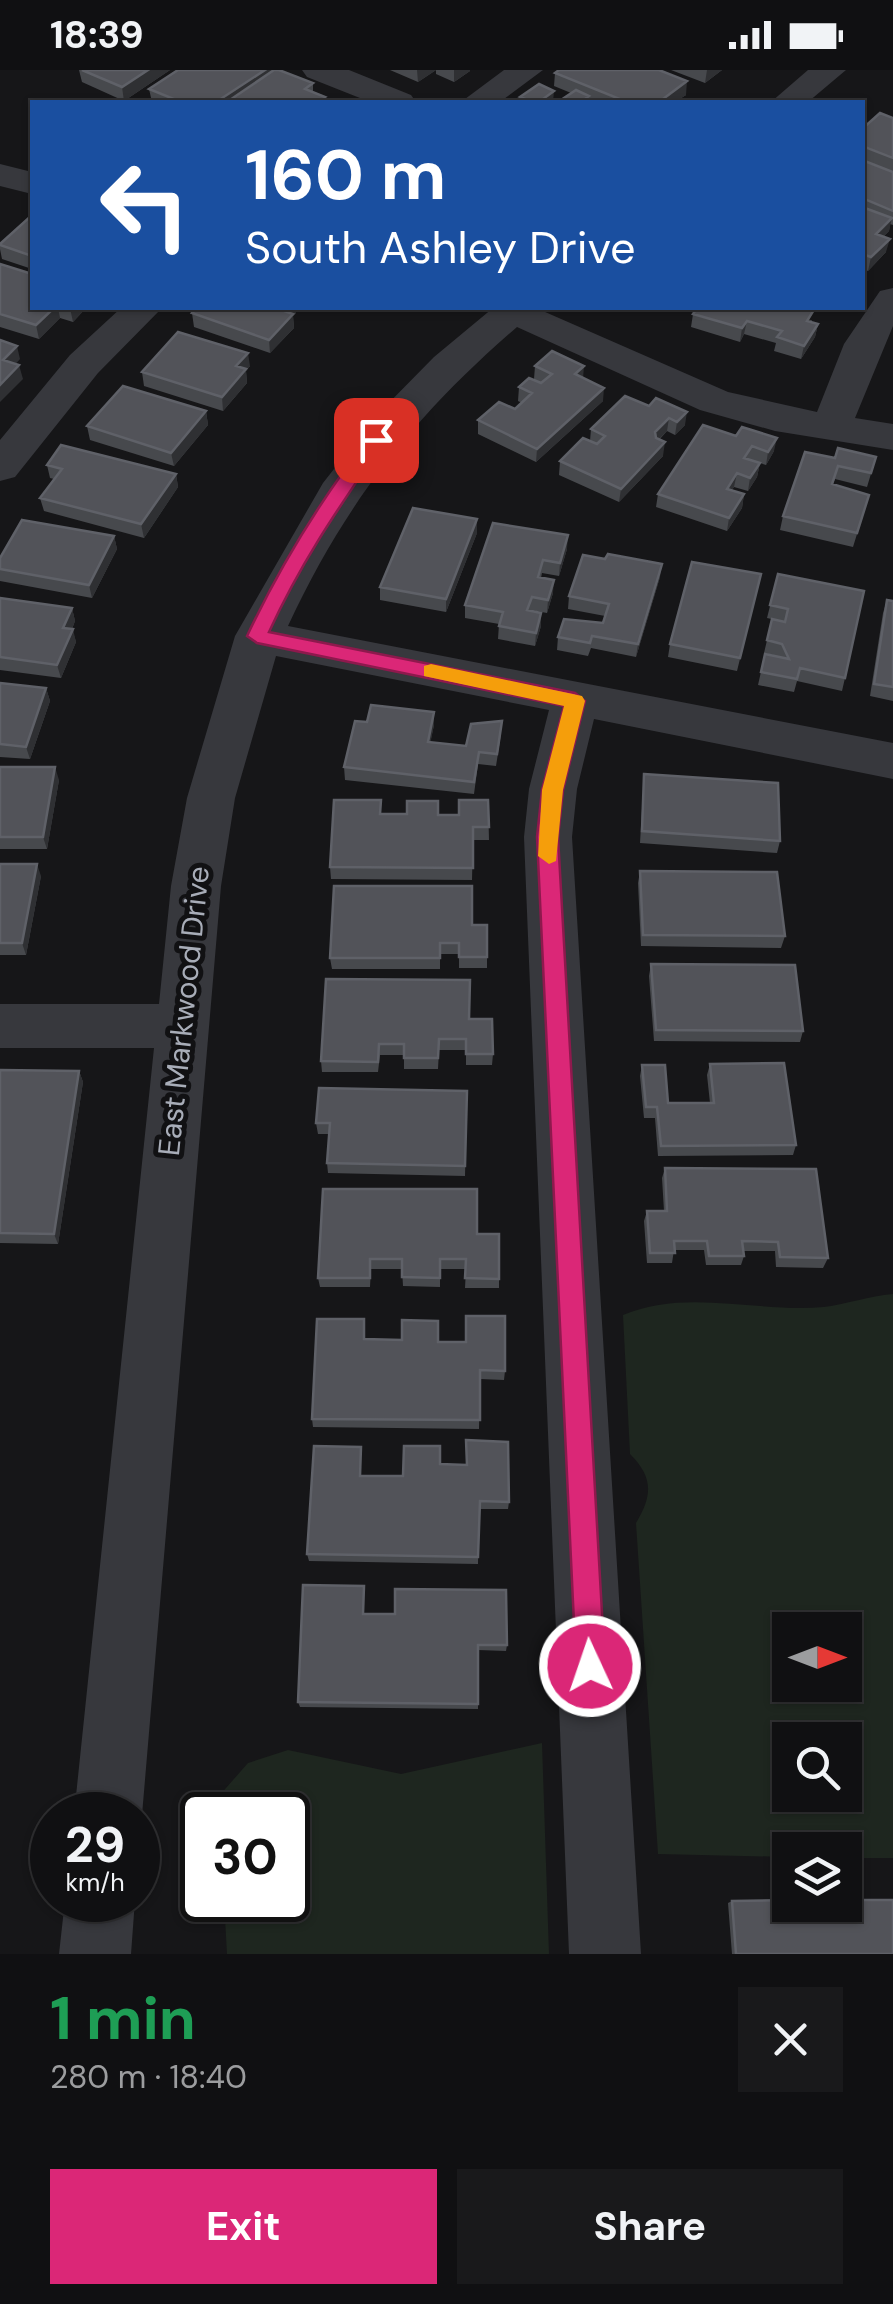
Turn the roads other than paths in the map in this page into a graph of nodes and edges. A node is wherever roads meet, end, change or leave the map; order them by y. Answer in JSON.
{"nodes":[{"id":1,"x":319,"y":70,"type":"edge"},
{"id":2,"x":526,"y":70,"type":"edge"},
{"id":3,"x":828,"y":70,"type":"edge"},
{"id":4,"x":394,"y":100,"type":"edge"},
{"id":5,"x":481,"y":100,"type":"edge"},
{"id":6,"x":790,"y":100,"type":"edge"},
{"id":7,"x":0,"y":174,"type":"edge"},
{"id":8,"x":30,"y":182,"type":"edge"},
{"id":9,"x":893,"y":299,"type":"edge"},
{"id":10,"x":141,"y":310,"type":"edge"},
{"id":11,"x":513,"y":310,"type":"edge"},
{"id":12,"x":516,"y":310,"type":"edge"},
{"id":13,"x":832,"y":428,"type":"junction"},
{"id":14,"x":893,"y":437,"type":"edge"},
{"id":15,"x":0,"y":467,"type":"edge"},
{"id":16,"x":257,"y":636,"type":"junction"},
{"id":17,"x":575,"y":701,"type":"junction"},
{"id":18,"x":893,"y":760,"type":"edge"},
{"id":19,"x":0,"y":1026,"type":"edge"},
{"id":20,"x":181,"y":1026,"type":"junction"},
{"id":21,"x":110,"y":1792,"type":"edge"},
{"id":22,"x":98,"y":1922,"type":"edge"},
{"id":23,"x":96,"y":1954,"type":"edge"},
{"id":24,"x":605,"y":1954,"type":"edge"}],
"edges":[{"from":1,"to":4,"type":"street"},
{"from":2,"to":5,"type":"street"},
{"from":3,"to":6,"type":"street"},
{"from":7,"to":8,"type":"street"},
{"from":9,"to":13,"type":"street"},
{"from":10,"to":15,"type":"street"},
{"from":11,"to":16,"type":"street","name":"East Markwood Drive"},
{"from":12,"to":13,"type":"street"},
{"from":13,"to":14,"type":"street"},
{"from":16,"to":17,"type":"street"},
{"from":16,"to":20,"type":"street","name":"East Markwood Drive"},
{"from":17,"to":18,"type":"street"},
{"from":17,"to":24,"type":"street"},
{"from":19,"to":20,"type":"street"},
{"from":20,"to":21,"type":"street","name":"East Markwood Drive"},
{"from":22,"to":23,"type":"street"}]}
